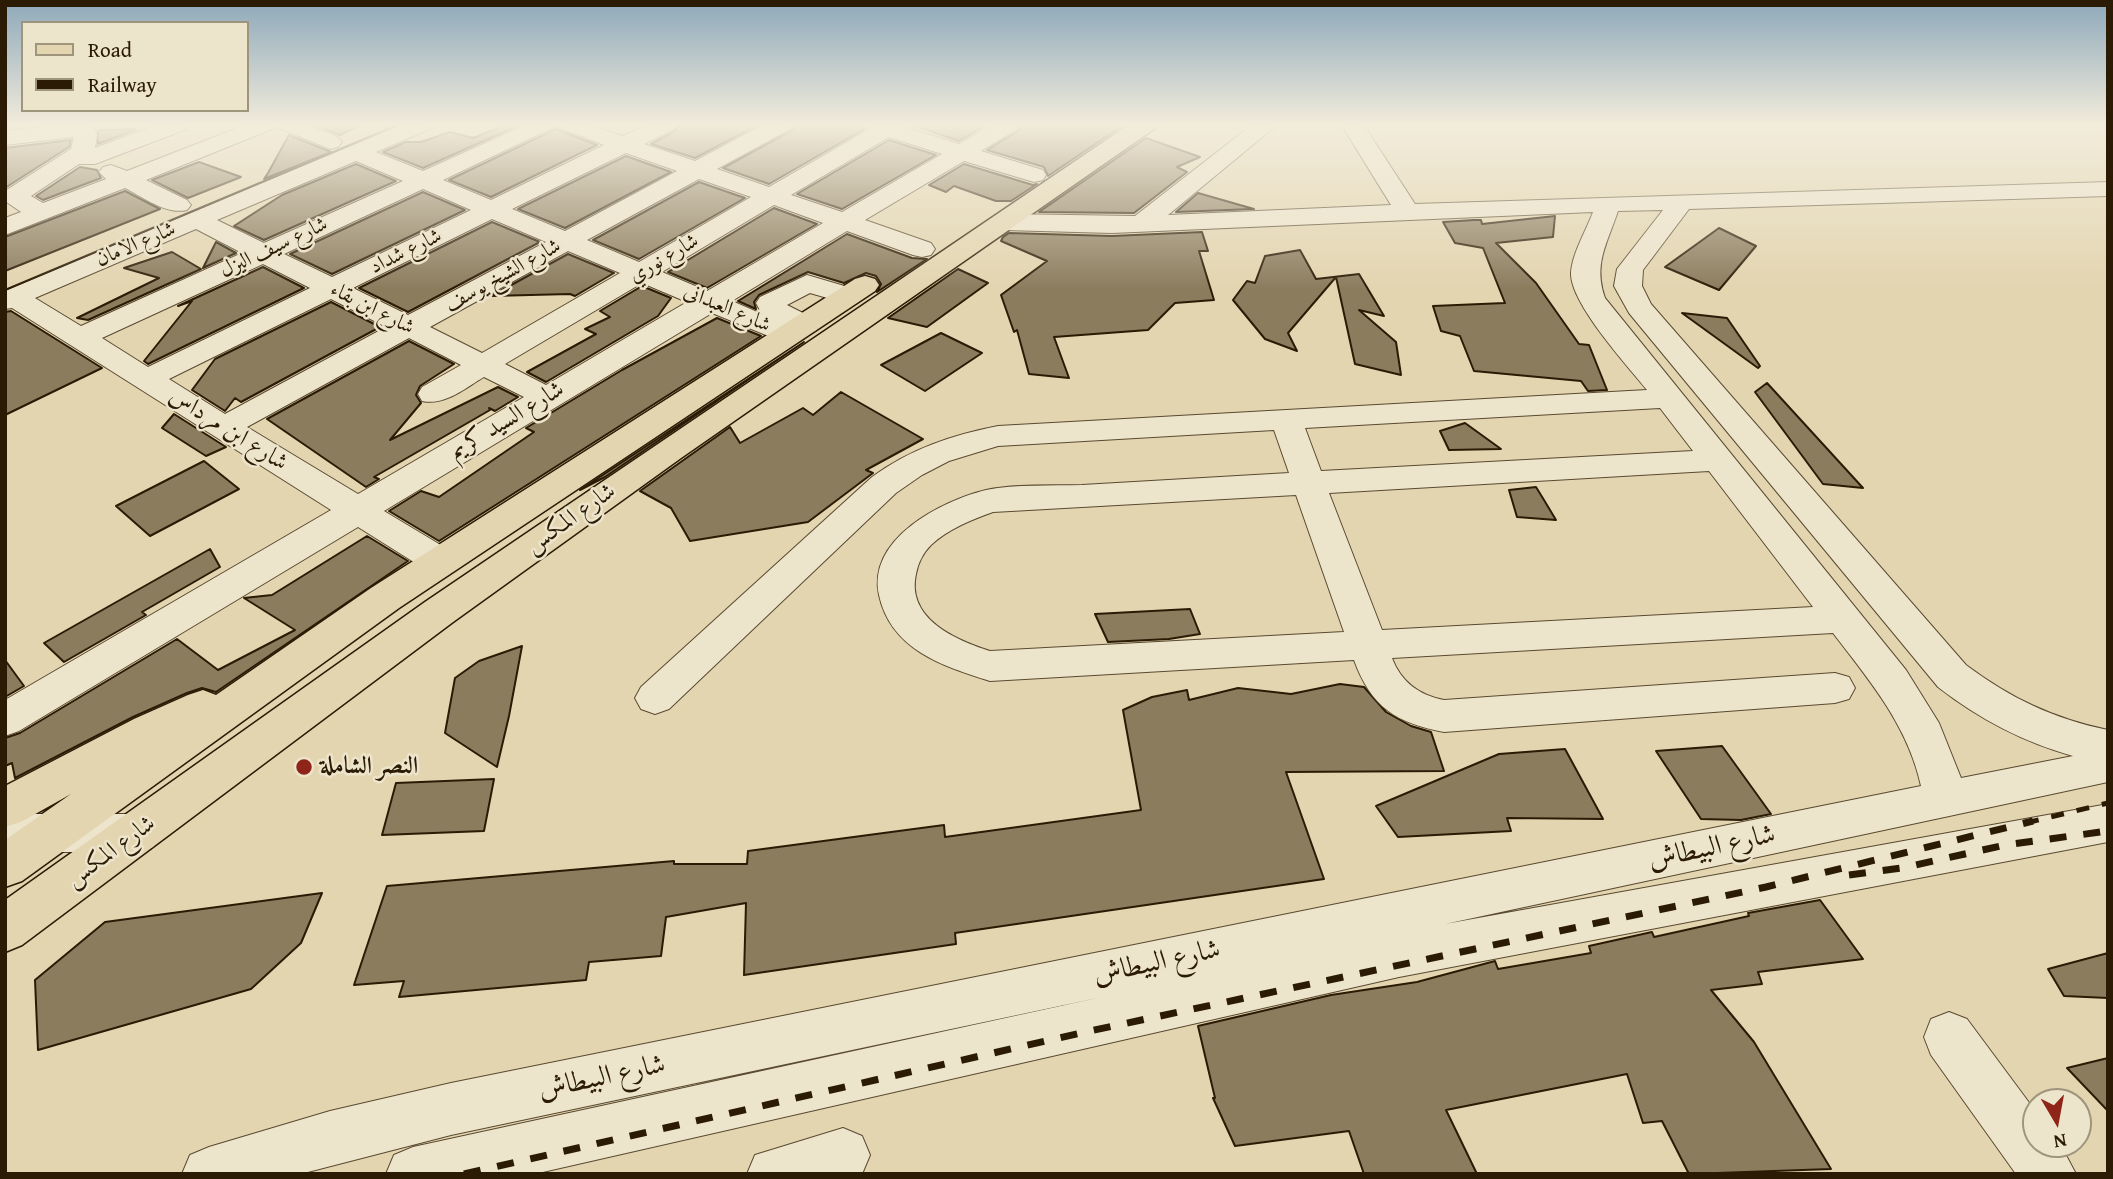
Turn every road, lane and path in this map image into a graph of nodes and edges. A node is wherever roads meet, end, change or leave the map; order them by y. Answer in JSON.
{"nodes":[{"id":1,"x":39,"y":179,"type":"edge"},
{"id":2,"x":127,"y":179,"type":"joint"},
{"id":3,"x":256,"y":179,"type":"edge"},
{"id":4,"x":282,"y":179,"type":"edge"},
{"id":5,"x":553,"y":179,"type":"edge"},
{"id":6,"x":680,"y":179,"type":"edge"},
{"id":7,"x":723,"y":179,"type":"edge"},
{"id":8,"x":798,"y":179,"type":"edge"},
{"id":9,"x":915,"y":179,"type":"edge"},
{"id":10,"x":1028,"y":179,"type":"edge"},
{"id":11,"x":1066,"y":179,"type":"edge"},
{"id":12,"x":1198,"y":179,"type":"edge"},
{"id":13,"x":1387,"y":179,"type":"edge"},
{"id":14,"x":423,"y":180,"type":"joint"},
{"id":15,"x":2108,"y":189,"type":"edge"},
{"id":16,"x":8,"y":193,"type":"edge"},
{"id":17,"x":771,"y":196,"type":"junction"},
{"id":18,"x":1682,"y":202,"type":"junction"},
{"id":19,"x":1608,"y":204,"type":"junction"},
{"id":20,"x":492,"y":209,"type":"junction"},
{"id":21,"x":1407,"y":211,"type":"junction"},
{"id":22,"x":40,"y":213,"type":"junction"},
{"id":23,"x":188,"y":213,"type":"junction"},
{"id":24,"x":844,"y":221,"type":"junction"},
{"id":25,"x":1004,"y":222,"type":"junction"},
{"id":26,"x":1141,"y":224,"type":"junction"},
{"id":27,"x":5,"y":227,"type":"edge"},
{"id":28,"x":1595,"y":240,"type":"junction"},
{"id":29,"x":566,"y":241,"type":"junction"},
{"id":30,"x":922,"y":249,"type":"junction"},
{"id":31,"x":1643,"y":252,"type":"junction"},
{"id":32,"x":263,"y":253,"type":"junction"},
{"id":33,"x":640,"y":273,"type":"junction"},
{"id":34,"x":332,"y":288,"type":"junction"},
{"id":35,"x":8,"y":292,"type":"edge"},
{"id":36,"x":709,"y":302,"type":"junction"},
{"id":37,"x":408,"y":327,"type":"junction"},
{"id":38,"x":797,"y":330,"type":"junction"},
{"id":39,"x":79,"y":338,"type":"junction"},
{"id":40,"x":483,"y":365,"type":"junction"},
{"id":41,"x":146,"y":379,"type":"junction"},
{"id":42,"x":433,"y":394,"type":"dead end"},
{"id":43,"x":547,"y":397,"type":"junction"},
{"id":44,"x":1669,"y":398,"type":"junction"},
{"id":45,"x":1286,"y":420,"type":"junction"},
{"id":46,"x":224,"y":428,"type":"junction"},
{"id":47,"x":1718,"y":460,"type":"junction"},
{"id":48,"x":1308,"y":483,"type":"junction"},
{"id":49,"x":357,"y":510,"type":"junction"},
{"id":50,"x":441,"y":562,"type":"junction"},
{"id":51,"x":1843,"y":619,"type":"junction"},
{"id":52,"x":1368,"y":644,"type":"junction"},
{"id":53,"x":1952,"y":676,"type":"junction"},
{"id":54,"x":1892,"y":681,"type":"junction"},
{"id":55,"x":261,"y":687,"type":"junction"},
{"id":56,"x":1835,"y":688,"type":"dead end"},
{"id":57,"x":655,"y":698,"type":"dead end"},
{"id":58,"x":5,"y":720,"type":"edge"},
{"id":59,"x":2108,"y":747,"type":"edge"},
{"id":60,"x":2108,"y":763,"type":"edge"},
{"id":61,"x":1945,"y":800,"type":"junction"},
{"id":62,"x":5,"y":808,"type":"edge"},
{"id":63,"x":2108,"y":823,"type":"edge"},
{"id":64,"x":5,"y":833,"type":"edge"},
{"id":65,"x":137,"y":833,"type":"junction"},
{"id":66,"x":50,"y":834,"type":"junction"},
{"id":67,"x":5,"y":866,"type":"edge"},
{"id":68,"x":5,"y":929,"type":"edge"},
{"id":69,"x":1949,"y":1037,"type":"dead end"},
{"id":70,"x":843,"y":1156,"type":"dead end"},
{"id":71,"x":209,"y":1174,"type":"edge"},
{"id":72,"x":414,"y":1174,"type":"edge"},
{"id":73,"x":774,"y":1174,"type":"edge"},
{"id":74,"x":2049,"y":1174,"type":"edge"}],
"edges":[{"from":1,"to":16,"type":"street"},
{"from":2,"to":22,"type":"street"},
{"from":2,"to":23,"type":"street","name":"شارع ابن بقاء"},
{"from":3,"to":23,"type":"street","name":"شارع الامان"},
{"from":4,"to":23,"type":"street","name":"شارع الامان"},
{"from":5,"to":20,"type":"street","name":"شارع شداد"},
{"from":6,"to":29,"type":"street","name":"شارع الشيخ يوسف"},
{"from":7,"to":17,"type":"street"},
{"from":8,"to":17,"type":"street","name":"شارع نوري"},
{"from":9,"to":24,"type":"street","name":"شارع السيد كريم"},
{"from":10,"to":30,"type":"main road","name":"شارع المكس"},
{"from":11,"to":25,"type":"main road","name":"شارع المكس"},
{"from":12,"to":26,"type":"street"},
{"from":13,"to":21,"type":"street"},
{"from":14,"to":20,"type":"street","name":"شارع العبدانى"},
{"from":14,"to":32,"type":"street","name":"شارع سيف اليزل"},
{"from":15,"to":18,"type":"street"},
{"from":16,"to":22,"type":"street"},
{"from":17,"to":24,"type":"street"},
{"from":17,"to":33,"type":"street","name":"شارع نوري"},
{"from":18,"to":19,"type":"street"},
{"from":18,"to":31,"type":"street"},
{"from":19,"to":21,"type":"street"},
{"from":19,"to":28,"type":"street"},
{"from":20,"to":29,"type":"street","name":"شارع العبدانى"},
{"from":20,"to":34,"type":"street","name":"شارع شداد"},
{"from":21,"to":26,"type":"street"},
{"from":22,"to":27,"type":"street"},
{"from":23,"to":32,"type":"street","name":"شارع ابن بقاء"},
{"from":23,"to":35,"type":"street","name":"شارع الامان"},
{"from":24,"to":30,"type":"street"},
{"from":24,"to":36,"type":"street","name":"شارع السيد كريم"},
{"from":25,"to":26,"type":"street"},
{"from":25,"to":65,"type":"main road","name":"شارع المكس"},
{"from":28,"to":31,"type":"street"},
{"from":28,"to":44,"type":"street"},
{"from":29,"to":33,"type":"street","name":"شارع العبدانى"},
{"from":29,"to":37,"type":"street","name":"شارع الشيخ يوسف"},
{"from":30,"to":38,"type":"main road","name":"شارع المكس"},
{"from":31,"to":53,"type":"street"},
{"from":32,"to":34,"type":"street","name":"شارع ابن بقاء"},
{"from":32,"to":39,"type":"street","name":"شارع سيف اليزل"},
{"from":33,"to":36,"type":"street","name":"شارع العبدانى"},
{"from":33,"to":40,"type":"street","name":"شارع نوري"},
{"from":34,"to":37,"type":"street","name":"شارع ابن بقاء"},
{"from":34,"to":41,"type":"street","name":"شارع شداد"},
{"from":35,"to":39,"type":"street","name":"شارع ابن مرداس"},
{"from":36,"to":38,"type":"street","name":"شارع العبدانى"},
{"from":36,"to":43,"type":"street","name":"شارع السيد كريم"},
{"from":37,"to":40,"type":"street","name":"شارع ابن بقاء"},
{"from":37,"to":46,"type":"street","name":"شارع الشيخ يوسف"},
{"from":38,"to":50,"type":"main road","name":"شارع المكس"},
{"from":39,"to":41,"type":"street","name":"شارع ابن مرداس"},
{"from":40,"to":42,"type":"street","name":"شارع نوري"},
{"from":40,"to":43,"type":"street","name":"شارع ابن بقاء"},
{"from":41,"to":46,"type":"street","name":"شارع ابن مرداس"},
{"from":43,"to":49,"type":"street","name":"شارع السيد كريم"},
{"from":44,"to":45,"type":"street"},
{"from":44,"to":47,"type":"street"},
{"from":45,"to":48,"type":"street"},
{"from":45,"to":57,"type":"street"},
{"from":46,"to":49,"type":"street","name":"شارع ابن مرداس"},
{"from":47,"to":48,"type":"street"},
{"from":47,"to":51,"type":"street"},
{"from":48,"to":52,"type":"street"},
{"from":48,"to":52,"type":"street"},
{"from":49,"to":50,"type":"street","name":"شارع ابن مرداس"},
{"from":49,"to":58,"type":"street","name":"شارع السيد كريم"},
{"from":50,"to":55,"type":"main road","name":"شارع المكس"},
{"from":51,"to":52,"type":"street"},
{"from":51,"to":54,"type":"street"},
{"from":52,"to":56,"type":"street"},
{"from":53,"to":54,"type":"street"},
{"from":53,"to":59,"type":"street"},
{"from":54,"to":61,"type":"street"},
{"from":55,"to":62,"type":"main road"},
{"from":55,"to":66,"type":"main road","name":"شارع المكس"},
{"from":60,"to":61,"type":"street","name":"شارع البيطاش"},
{"from":61,"to":71,"type":"street","name":"شارع البيطاش"},
{"from":63,"to":72,"type":"street","name":"شارع البيطاش"},
{"from":64,"to":66,"type":"street"},
{"from":65,"to":66,"type":"street"},
{"from":65,"to":68,"type":"main road","name":"شارع المكس"},
{"from":66,"to":67,"type":"main road","name":"شارع المكس"},
{"from":69,"to":74,"type":"street"},
{"from":70,"to":73,"type":"street"}]}
